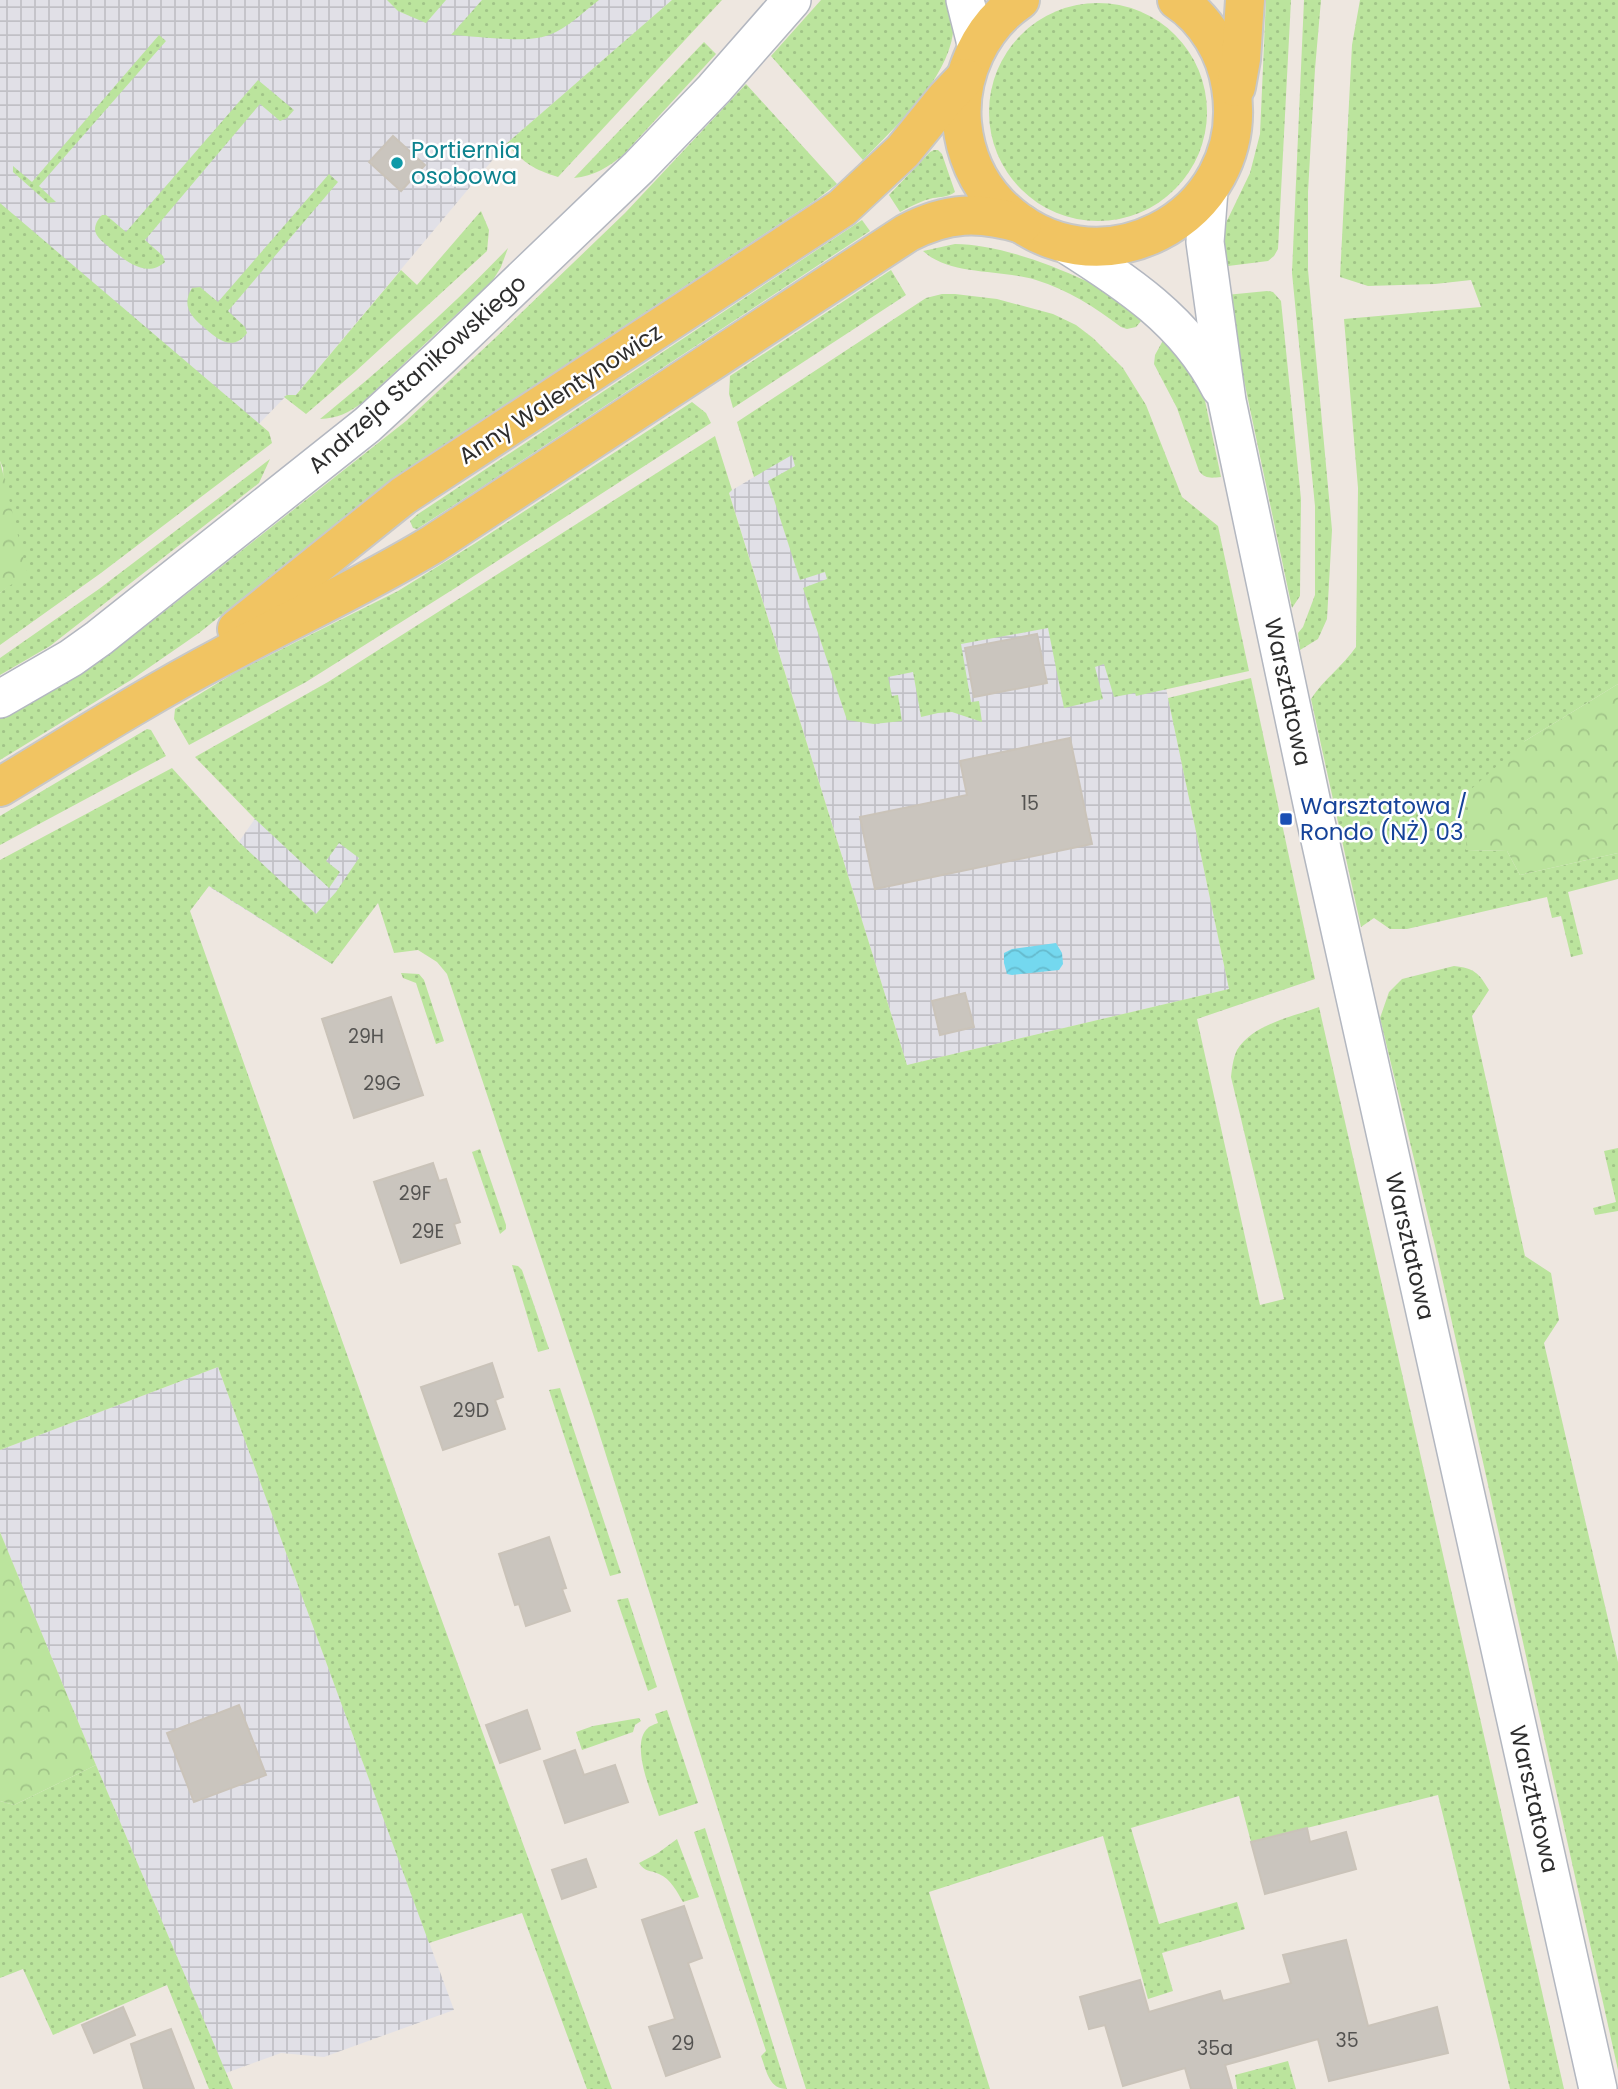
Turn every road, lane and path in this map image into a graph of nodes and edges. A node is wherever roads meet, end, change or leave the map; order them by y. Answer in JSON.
{"nodes":[{"id":1,"x":792,"y":0,"type":"edge"},
{"id":2,"x":965,"y":0,"type":"edge"},
{"id":3,"x":1020,"y":0,"type":"edge"},
{"id":4,"x":1177,"y":0,"type":"edge"},
{"id":5,"x":1245,"y":0,"type":"edge"},
{"id":6,"x":971,"y":63,"type":"junction"},
{"id":7,"x":1233,"y":100,"type":"junction"},
{"id":8,"x":1209,"y":190,"type":"junction"},
{"id":9,"x":1022,"y":224,"type":"junction"},
{"id":10,"x":1064,"y":243,"type":"junction"},
{"id":11,"x":1227,"y":401,"type":"junction"},
{"id":12,"x":0,"y":699,"type":"edge"},
{"id":13,"x":144,"y":700,"type":"junction"},
{"id":14,"x":0,"y":787,"type":"edge"},
{"id":15,"x":1598,"y":2089,"type":"edge"}],
"edges":[{"from":1,"to":12,"type":"street","name":"Andrzeja Stanikowskiego"},
{"from":2,"to":6,"type":"street"},
{"from":3,"to":6,"type":"main road","name":"Anny Walentynowicz"},
{"from":4,"to":7,"type":"main road"},
{"from":5,"to":7,"type":"main road"},
{"from":6,"to":9,"type":"main road"},
{"from":6,"to":13,"type":"main road","name":"Anny Walentynowicz"},
{"from":7,"to":8,"type":"main road"},
{"from":8,"to":10,"type":"main road"},
{"from":8,"to":11,"type":"street","name":"Warsztatowa"},
{"from":9,"to":10,"type":"main road"},
{"from":9,"to":13,"type":"main road","name":"Anny Walentynowicz"},
{"from":10,"to":11,"type":"street","name":"Warsztatowa"},
{"from":11,"to":15,"type":"street","name":"Warsztatowa"},
{"from":13,"to":14,"type":"main road","name":"Anny Walentynowicz"}]}
